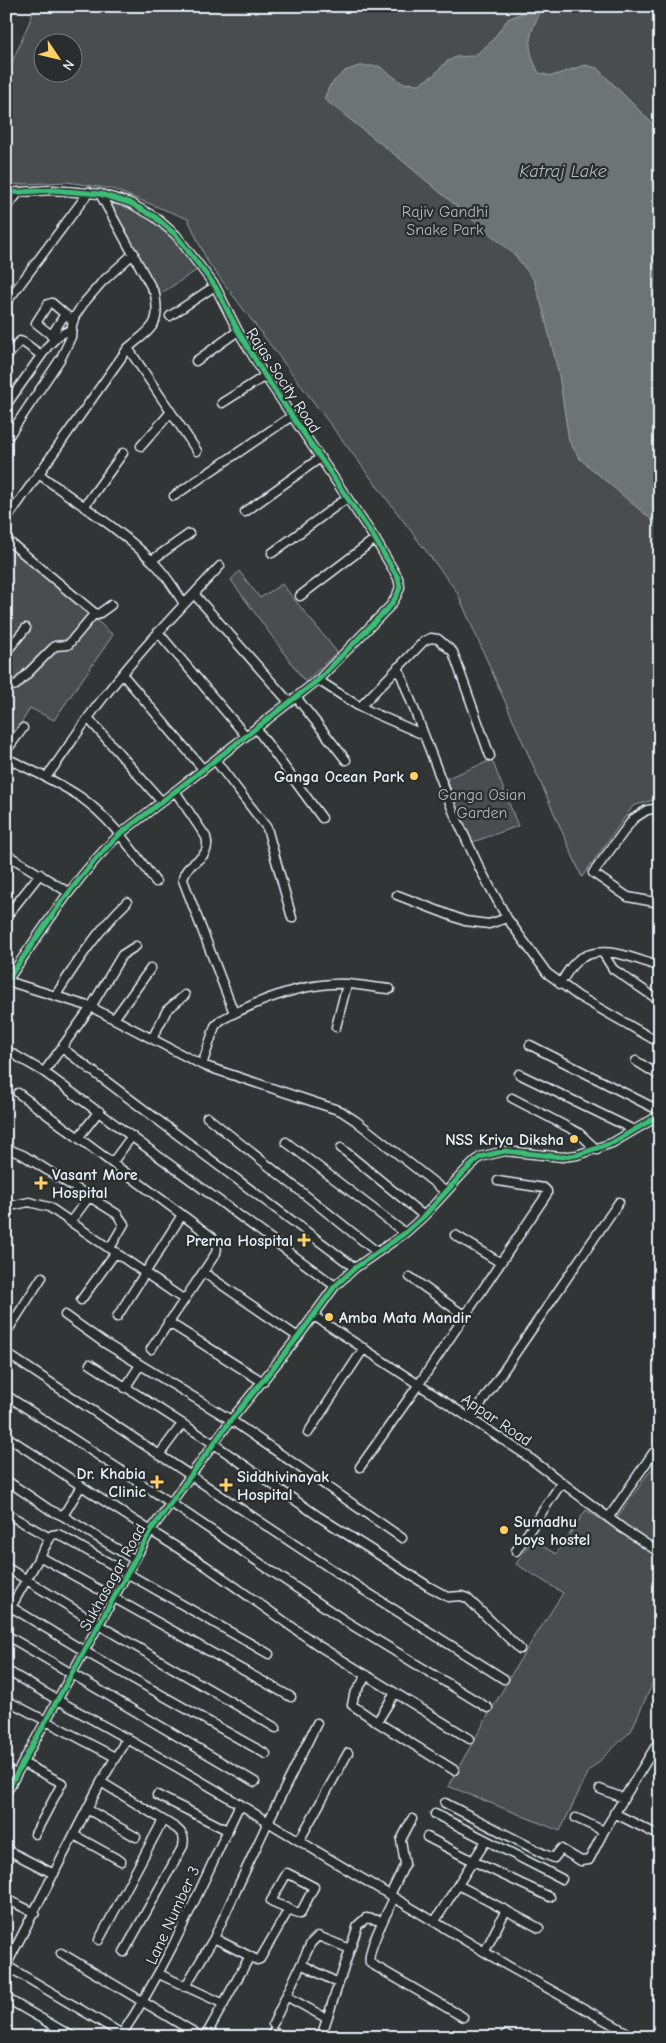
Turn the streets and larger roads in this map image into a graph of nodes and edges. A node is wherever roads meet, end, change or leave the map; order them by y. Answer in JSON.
{"nodes":[{"id":1,"x":19,"y":192,"type":"junction"},
{"id":2,"x":89,"y":192,"type":"junction"},
{"id":3,"x":6,"y":193,"type":"edge"},
{"id":4,"x":100,"y":194,"type":"junction"},
{"id":5,"x":6,"y":208,"type":"edge"},
{"id":6,"x":134,"y":254,"type":"junction"},
{"id":7,"x":215,"y":286,"type":"junction"},
{"id":8,"x":6,"y":303,"type":"edge"},
{"id":9,"x":65,"y":314,"type":"junction"},
{"id":10,"x":170,"y":316,"type":"dead end"},
{"id":11,"x":72,"y":325,"type":"junction"},
{"id":12,"x":238,"y":331,"type":"junction"},
{"id":13,"x":53,"y":337,"type":"junction"},
{"id":14,"x":128,"y":348,"type":"junction"},
{"id":15,"x":42,"y":355,"type":"junction"},
{"id":16,"x":6,"y":358,"type":"edge"},
{"id":17,"x":196,"y":360,"type":"dead end"},
{"id":18,"x":265,"y":376,"type":"junction"},
{"id":19,"x":6,"y":401,"type":"edge"},
{"id":20,"x":222,"y":403,"type":"dead end"},
{"id":21,"x":171,"y":412,"type":"junction"},
{"id":22,"x":292,"y":416,"type":"junction"},
{"id":23,"x":6,"y":440,"type":"edge"},
{"id":24,"x":141,"y":446,"type":"dead end"},
{"id":25,"x":198,"y":451,"type":"dead end"},
{"id":26,"x":123,"y":453,"type":"dead end"},
{"id":27,"x":320,"y":458,"type":"junction"},
{"id":28,"x":38,"y":474,"type":"junction"},
{"id":29,"x":174,"y":496,"type":"dead end"},
{"id":30,"x":347,"y":498,"type":"junction"},
{"id":31,"x":84,"y":507,"type":"junction"},
{"id":32,"x":245,"y":512,"type":"dead end"},
{"id":33,"x":6,"y":520,"type":"edge"},
{"id":34,"x":189,"y":534,"type":"dead end"},
{"id":35,"x":6,"y":538,"type":"edge"},
{"id":36,"x":375,"y":539,"type":"junction"},
{"id":37,"x":272,"y":553,"type":"dead end"},
{"id":38,"x":152,"y":560,"type":"junction"},
{"id":39,"x":220,"y":566,"type":"dead end"},
{"id":40,"x":194,"y":594,"type":"junction"},
{"id":41,"x":300,"y":596,"type":"dead end"},
{"id":42,"x":184,"y":604,"type":"junction"},
{"id":43,"x":111,"y":605,"type":"dead end"},
{"id":44,"x":95,"y":613,"type":"junction"},
{"id":45,"x":26,"y":628,"type":"dead end"},
{"id":46,"x":158,"y":632,"type":"junction"},
{"id":47,"x":6,"y":652,"type":"edge"},
{"id":48,"x":398,"y":667,"type":"junction"},
{"id":49,"x":123,"y":675,"type":"junction"},
{"id":50,"x":318,"y":680,"type":"junction"},
{"id":51,"x":6,"y":681,"type":"edge"},
{"id":52,"x":296,"y":697,"type":"junction"},
{"id":53,"x":289,"y":702,"type":"junction"},
{"id":54,"x":360,"y":707,"type":"junction"},
{"id":55,"x":88,"y":718,"type":"junction"},
{"id":56,"x":23,"y":728,"type":"dead end"},
{"id":57,"x":256,"y":728,"type":"junction"},
{"id":58,"x":424,"y":735,"type":"junction"},
{"id":59,"x":246,"y":736,"type":"junction"},
{"id":60,"x":6,"y":751,"type":"edge"},
{"id":61,"x":490,"y":756,"type":"dead end"},
{"id":62,"x":6,"y":758,"type":"edge"},
{"id":63,"x":216,"y":760,"type":"junction"},
{"id":64,"x":346,"y":760,"type":"dead end"},
{"id":65,"x":203,"y":769,"type":"junction"},
{"id":66,"x":46,"y":777,"type":"junction"},
{"id":67,"x":175,"y":791,"type":"junction"},
{"id":68,"x":162,"y":802,"type":"junction"},
{"id":69,"x":660,"y":808,"type":"edge"},
{"id":70,"x":322,"y":818,"type":"dead end"},
{"id":71,"x":120,"y":834,"type":"junction"},
{"id":72,"x":6,"y":854,"type":"edge"},
{"id":73,"x":40,"y":874,"type":"junction"},
{"id":74,"x":156,"y":882,"type":"dead end"},
{"id":75,"x":68,"y":892,"type":"junction"},
{"id":76,"x":397,"y":895,"type":"dead end"},
{"id":77,"x":127,"y":902,"type":"dead end"},
{"id":78,"x":660,"y":903,"type":"edge"},
{"id":79,"x":6,"y":917,"type":"edge"},
{"id":80,"x":292,"y":918,"type":"dead end"},
{"id":81,"x":508,"y":918,"type":"junction"},
{"id":82,"x":136,"y":946,"type":"dead end"},
{"id":83,"x":604,"y":953,"type":"junction"},
{"id":84,"x":660,"y":967,"type":"edge"},
{"id":85,"x":151,"y":968,"type":"dead end"},
{"id":86,"x":7,"y":982,"type":"edge"},
{"id":87,"x":347,"y":984,"type":"junction"},
{"id":88,"x":560,"y":984,"type":"junction"},
{"id":89,"x":390,"y":989,"type":"dead end"},
{"id":90,"x":56,"y":995,"type":"junction"},
{"id":91,"x":185,"y":995,"type":"dead end"},
{"id":92,"x":657,"y":999,"type":"dead end"},
{"id":93,"x":91,"y":1007,"type":"junction"},
{"id":94,"x":234,"y":1013,"type":"junction"},
{"id":95,"x":114,"y":1019,"type":"junction"},
{"id":96,"x":336,"y":1027,"type":"dead end"},
{"id":97,"x":152,"y":1039,"type":"junction"},
{"id":98,"x":660,"y":1043,"type":"edge"},
{"id":99,"x":530,"y":1045,"type":"dead end"},
{"id":100,"x":62,"y":1048,"type":"junction"},
{"id":101,"x":6,"y":1050,"type":"edge"},
{"id":102,"x":636,"y":1061,"type":"dead end"},
{"id":103,"x":202,"y":1065,"type":"junction"},
{"id":104,"x":44,"y":1072,"type":"junction"},
{"id":105,"x":519,"y":1074,"type":"dead end"},
{"id":106,"x":660,"y":1076,"type":"edge"},
{"id":107,"x":18,"y":1093,"type":"dead end"},
{"id":108,"x":512,"y":1098,"type":"dead end"},
{"id":109,"x":660,"y":1110,"type":"edge"},
{"id":110,"x":99,"y":1112,"type":"junction"},
{"id":111,"x":660,"y":1115,"type":"edge"},
{"id":112,"x":207,"y":1117,"type":"dead end"},
{"id":113,"x":634,"y":1130,"type":"junction"},
{"id":114,"x":132,"y":1136,"type":"junction"},
{"id":115,"x":78,"y":1138,"type":"junction"},
{"id":116,"x":286,"y":1142,"type":"dead end"},
{"id":117,"x":6,"y":1148,"type":"edge"},
{"id":118,"x":341,"y":1148,"type":"dead end"},
{"id":119,"x":597,"y":1150,"type":"junction"},
{"id":120,"x":112,"y":1163,"type":"junction"},
{"id":121,"x":498,"y":1181,"type":"dead end"},
{"id":122,"x":446,"y":1192,"type":"junction"},
{"id":123,"x":89,"y":1197,"type":"junction"},
{"id":124,"x":619,"y":1202,"type":"dead end"},
{"id":125,"x":6,"y":1207,"type":"edge"},
{"id":126,"x":182,"y":1215,"type":"junction"},
{"id":127,"x":424,"y":1216,"type":"junction"},
{"id":128,"x":71,"y":1221,"type":"junction"},
{"id":129,"x":405,"y":1233,"type":"junction"},
{"id":130,"x":455,"y":1235,"type":"dead end"},
{"id":131,"x":113,"y":1250,"type":"junction"},
{"id":132,"x":378,"y":1252,"type":"junction"},
{"id":133,"x":501,"y":1263,"type":"junction"},
{"id":134,"x":355,"y":1268,"type":"junction"},
{"id":135,"x":203,"y":1272,"type":"junction"},
{"id":136,"x":145,"y":1274,"type":"junction"},
{"id":137,"x":42,"y":1277,"type":"dead end"},
{"id":138,"x":410,"y":1277,"type":"dead end"},
{"id":139,"x":335,"y":1286,"type":"junction"},
{"id":140,"x":183,"y":1299,"type":"junction"},
{"id":141,"x":81,"y":1300,"type":"dead end"},
{"id":142,"x":65,"y":1315,"type":"dead end"},
{"id":143,"x":314,"y":1316,"type":"junction"},
{"id":144,"x":465,"y":1316,"type":"junction"},
{"id":145,"x":117,"y":1317,"type":"dead end"},
{"id":146,"x":168,"y":1322,"type":"junction"},
{"id":147,"x":6,"y":1333,"type":"edge"},
{"id":148,"x":298,"y":1337,"type":"junction"},
{"id":149,"x":151,"y":1348,"type":"dead end"},
{"id":150,"x":364,"y":1348,"type":"junction"},
{"id":151,"x":6,"y":1353,"type":"edge"},
{"id":152,"x":90,"y":1364,"type":"dead end"},
{"id":153,"x":140,"y":1365,"type":"junction"},
{"id":154,"x":263,"y":1382,"type":"junction"},
{"id":155,"x":419,"y":1384,"type":"junction"},
{"id":156,"x":126,"y":1388,"type":"junction"},
{"id":157,"x":6,"y":1395,"type":"edge"},
{"id":158,"x":471,"y":1418,"type":"junction"},
{"id":159,"x":231,"y":1420,"type":"junction"},
{"id":160,"x":182,"y":1424,"type":"junction"},
{"id":161,"x":308,"y":1433,"type":"dead end"},
{"id":162,"x":6,"y":1436,"type":"edge"},
{"id":163,"x":214,"y":1444,"type":"junction"},
{"id":164,"x":653,"y":1453,"type":"dead end"},
{"id":165,"x":160,"y":1455,"type":"junction"},
{"id":166,"x":360,"y":1467,"type":"dead end"},
{"id":167,"x":190,"y":1476,"type":"junction"},
{"id":168,"x":6,"y":1480,"type":"edge"},
{"id":169,"x":562,"y":1482,"type":"junction"},
{"id":170,"x":81,"y":1486,"type":"junction"},
{"id":171,"x":171,"y":1503,"type":"junction"},
{"id":172,"x":6,"y":1513,"type":"edge"},
{"id":173,"x":63,"y":1516,"type":"junction"},
{"id":174,"x":609,"y":1517,"type":"junction"},
{"id":175,"x":151,"y":1530,"type":"junction"},
{"id":176,"x":50,"y":1538,"type":"junction"},
{"id":177,"x":402,"y":1538,"type":"dead end"},
{"id":178,"x":516,"y":1551,"type":"dead end"},
{"id":179,"x":660,"y":1553,"type":"edge"},
{"id":180,"x":39,"y":1556,"type":"junction"},
{"id":181,"x":135,"y":1560,"type":"junction"},
{"id":182,"x":6,"y":1567,"type":"edge"},
{"id":183,"x":127,"y":1573,"type":"junction"},
{"id":184,"x":26,"y":1580,"type":"junction"},
{"id":185,"x":113,"y":1598,"type":"junction"},
{"id":186,"x":11,"y":1607,"type":"junction"},
{"id":187,"x":6,"y":1616,"type":"edge"},
{"id":188,"x":99,"y":1625,"type":"junction"},
{"id":189,"x":6,"y":1635,"type":"edge"},
{"id":190,"x":520,"y":1649,"type":"dead end"},
{"id":191,"x":84,"y":1651,"type":"junction"},
{"id":192,"x":269,"y":1654,"type":"dead end"},
{"id":193,"x":6,"y":1670,"type":"edge"},
{"id":194,"x":72,"y":1673,"type":"junction"},
{"id":195,"x":367,"y":1675,"type":"junction"},
{"id":196,"x":504,"y":1679,"type":"dead end"},
{"id":197,"x":395,"y":1693,"type":"junction"},
{"id":198,"x":291,"y":1697,"type":"dead end"},
{"id":199,"x":6,"y":1700,"type":"edge"},
{"id":200,"x":57,"y":1701,"type":"junction"},
{"id":201,"x":488,"y":1708,"type":"dead end"},
{"id":202,"x":45,"y":1722,"type":"junction"},
{"id":203,"x":377,"y":1722,"type":"junction"},
{"id":204,"x":317,"y":1723,"type":"dead end"},
{"id":205,"x":276,"y":1728,"type":"dead end"},
{"id":206,"x":127,"y":1738,"type":"junction"},
{"id":207,"x":660,"y":1739,"type":"edge"},
{"id":208,"x":470,"y":1740,"type":"dead end"},
{"id":209,"x":348,"y":1753,"type":"dead end"},
{"id":210,"x":266,"y":1754,"type":"dead end"},
{"id":211,"x":116,"y":1757,"type":"junction"},
{"id":212,"x":23,"y":1762,"type":"junction"},
{"id":213,"x":6,"y":1768,"type":"edge"},
{"id":214,"x":454,"y":1770,"type":"dead end"},
{"id":215,"x":16,"y":1774,"type":"junction"},
{"id":216,"x":101,"y":1782,"type":"junction"},
{"id":217,"x":254,"y":1782,"type":"dead end"},
{"id":218,"x":600,"y":1788,"type":"dead end"},
{"id":219,"x":6,"y":1793,"type":"edge"},
{"id":220,"x":157,"y":1795,"type":"dead end"},
{"id":221,"x":623,"y":1798,"type":"junction"},
{"id":222,"x":445,"y":1803,"type":"dead end"},
{"id":223,"x":240,"y":1804,"type":"junction"},
{"id":224,"x":87,"y":1809,"type":"junction"},
{"id":225,"x":614,"y":1813,"type":"junction"},
{"id":226,"x":435,"y":1814,"type":"dead end"},
{"id":227,"x":576,"y":1818,"type":"dead end"},
{"id":228,"x":412,"y":1819,"type":"dead end"},
{"id":229,"x":163,"y":1820,"type":"junction"},
{"id":230,"x":268,"y":1822,"type":"junction"},
{"id":231,"x":227,"y":1830,"type":"junction"},
{"id":232,"x":604,"y":1831,"type":"junction"},
{"id":233,"x":35,"y":1834,"type":"dead end"},
{"id":234,"x":74,"y":1835,"type":"junction"},
{"id":235,"x":660,"y":1836,"type":"edge"},
{"id":236,"x":136,"y":1837,"type":"dead end"},
{"id":237,"x":427,"y":1837,"type":"dead end"},
{"id":238,"x":299,"y":1841,"type":"junction"},
{"id":239,"x":486,"y":1841,"type":"junction"},
{"id":240,"x":11,"y":1852,"type":"dead end"},
{"id":241,"x":121,"y":1861,"type":"dead end"},
{"id":242,"x":473,"y":1861,"type":"junction"},
{"id":243,"x":54,"y":1874,"type":"junction"},
{"id":244,"x":562,"y":1878,"type":"dead end"},
{"id":245,"x":458,"y":1885,"type":"junction"},
{"id":246,"x":550,"y":1896,"type":"dead end"},
{"id":247,"x":392,"y":1897,"type":"junction"},
{"id":248,"x":6,"y":1899,"type":"edge"},
{"id":249,"x":289,"y":1908,"type":"junction"},
{"id":250,"x":506,"y":1910,"type":"junction"},
{"id":251,"x":35,"y":1912,"type":"junction"},
{"id":252,"x":383,"y":1921,"type":"junction"},
{"id":253,"x":435,"y":1921,"type":"junction"},
{"id":254,"x":539,"y":1928,"type":"dead end"},
{"id":255,"x":214,"y":1938,"type":"junction"},
{"id":256,"x":99,"y":1940,"type":"dead end"},
{"id":257,"x":350,"y":1949,"type":"junction"},
{"id":258,"x":485,"y":1951,"type":"junction"},
{"id":259,"x":124,"y":1952,"type":"dead end"},
{"id":260,"x":61,"y":1953,"type":"dead end"},
{"id":261,"x":250,"y":1956,"type":"junction"},
{"id":262,"x":301,"y":1964,"type":"junction"},
{"id":263,"x":6,"y":1966,"type":"edge"},
{"id":264,"x":159,"y":1974,"type":"junction"},
{"id":265,"x":338,"y":1983,"type":"junction"},
{"id":266,"x":185,"y":1987,"type":"junction"},
{"id":267,"x":286,"y":1996,"type":"junction"},
{"id":268,"x":6,"y":1998,"type":"edge"},
{"id":269,"x":144,"y":2001,"type":"junction"},
{"id":270,"x":224,"y":2004,"type":"junction"},
{"id":271,"x":463,"y":2017,"type":"dead end"},
{"id":272,"x":326,"y":2018,"type":"junction"},
{"id":273,"x":124,"y":2035,"type":"edge"},
{"id":274,"x":73,"y":2037,"type":"edge"},
{"id":275,"x":204,"y":2037,"type":"edge"},
{"id":276,"x":286,"y":2037,"type":"edge"},
{"id":277,"x":321,"y":2037,"type":"edge"},
{"id":278,"x":635,"y":2037,"type":"edge"}],
"edges":[{"from":1,"to":2,"type":"street","name":"Rajas Socity Road"},
{"from":1,"to":3,"type":"street","name":"Rajas Socity Road"},
{"from":1,"to":5,"type":"street"},
{"from":2,"to":4,"type":"street","name":"Rajas Socity Road"},
{"from":2,"to":8,"type":"street"},
{"from":4,"to":6,"type":"street"},
{"from":4,"to":7,"type":"street","name":"Rajas Socity Road"},
{"from":6,"to":11,"type":"street"},
{"from":6,"to":14,"type":"street"},
{"from":7,"to":10,"type":"street"},
{"from":7,"to":12,"type":"street","name":"Rajas Socity Road"},
{"from":9,"to":11,"type":"street"},
{"from":9,"to":13,"type":"street"},
{"from":9,"to":13,"type":"street"},
{"from":11,"to":13,"type":"street"},
{"from":11,"to":23,"type":"street"},
{"from":12,"to":17,"type":"street"},
{"from":12,"to":18,"type":"street","name":"Rajas Socity Road"},
{"from":13,"to":15,"type":"street"},
{"from":14,"to":21,"type":"street"},
{"from":14,"to":28,"type":"street"},
{"from":15,"to":16,"type":"street"},
{"from":15,"to":19,"type":"street"},
{"from":18,"to":20,"type":"street"},
{"from":18,"to":22,"type":"street","name":"Rajas Socity Road"},
{"from":21,"to":24,"type":"street"},
{"from":21,"to":25,"type":"street"},
{"from":22,"to":27,"type":"street","name":"Rajas Socity Road"},
{"from":22,"to":29,"type":"street"},
{"from":26,"to":31,"type":"street"},
{"from":27,"to":30,"type":"street","name":"Rajas Socity Road"},
{"from":27,"to":32,"type":"street"},
{"from":28,"to":31,"type":"street"},
{"from":28,"to":33,"type":"street"},
{"from":30,"to":36,"type":"street","name":"Rajas Socity Road"},
{"from":30,"to":37,"type":"street"},
{"from":31,"to":38,"type":"street"},
{"from":34,"to":38,"type":"street"},
{"from":35,"to":44,"type":"street"},
{"from":36,"to":41,"type":"street"},
{"from":36,"to":50,"type":"street","name":"Rajas Socity Road"},
{"from":38,"to":42,"type":"street"},
{"from":39,"to":40,"type":"street"},
{"from":40,"to":42,"type":"street"},
{"from":40,"to":53,"type":"street"},
{"from":42,"to":46,"type":"street"},
{"from":43,"to":44,"type":"street"},
{"from":44,"to":51,"type":"street"},
{"from":45,"to":47,"type":"street"},
{"from":46,"to":49,"type":"street"},
{"from":46,"to":59,"type":"street"},
{"from":48,"to":54,"type":"street"},
{"from":48,"to":58,"type":"street"},
{"from":48,"to":61,"type":"street"},
{"from":49,"to":55,"type":"street"},
{"from":49,"to":65,"type":"street"},
{"from":50,"to":52,"type":"street","name":"Rajas Socity Road"},
{"from":50,"to":54,"type":"street"},
{"from":52,"to":53,"type":"street","name":"Rajas Socity Road"},
{"from":52,"to":64,"type":"street"},
{"from":53,"to":57,"type":"street","name":"Rajas Socity Road"},
{"from":54,"to":58,"type":"street"},
{"from":55,"to":66,"type":"street"},
{"from":55,"to":68,"type":"street"},
{"from":56,"to":60,"type":"street"},
{"from":57,"to":59,"type":"street","name":"Rajas Socity Road"},
{"from":57,"to":70,"type":"street"},
{"from":58,"to":81,"type":"street"},
{"from":59,"to":63,"type":"street","name":"Rajas Socity Road"},
{"from":62,"to":66,"type":"street"},
{"from":63,"to":65,"type":"street","name":"Rajas Socity Road"},
{"from":63,"to":80,"type":"street"},
{"from":65,"to":67,"type":"street","name":"Rajas Socity Road"},
{"from":66,"to":71,"type":"street"},
{"from":67,"to":68,"type":"street","name":"Rajas Socity Road"},
{"from":67,"to":94,"type":"street"},
{"from":68,"to":71,"type":"street","name":"Rajas Socity Road"},
{"from":69,"to":78,"type":"street"},
{"from":71,"to":74,"type":"street"},
{"from":71,"to":75,"type":"street","name":"Rajas Socity Road"},
{"from":72,"to":73,"type":"street"},
{"from":73,"to":75,"type":"street"},
{"from":73,"to":79,"type":"street"},
{"from":75,"to":86,"type":"street","name":"Rajas Socity Road"},
{"from":76,"to":81,"type":"street"},
{"from":77,"to":90,"type":"street"},
{"from":81,"to":88,"type":"street"},
{"from":82,"to":93,"type":"street"},
{"from":83,"to":84,"type":"street"},
{"from":83,"to":88,"type":"street"},
{"from":83,"to":92,"type":"street"},
{"from":85,"to":95,"type":"street"},
{"from":86,"to":90,"type":"street"},
{"from":87,"to":89,"type":"street"},
{"from":87,"to":94,"type":"street"},
{"from":87,"to":96,"type":"street"},
{"from":88,"to":98,"type":"street"},
{"from":90,"to":93,"type":"street"},
{"from":91,"to":97,"type":"street"},
{"from":93,"to":95,"type":"street"},
{"from":93,"to":100,"type":"street"},
{"from":94,"to":103,"type":"street"},
{"from":95,"to":97,"type":"street"},
{"from":97,"to":103,"type":"street"},
{"from":99,"to":109,"type":"street"},
{"from":100,"to":104,"type":"street"},
{"from":100,"to":134,"type":"street"},
{"from":101,"to":104,"type":"street"},
{"from":102,"to":106,"type":"street"},
{"from":103,"to":122,"type":"street"},
{"from":104,"to":110,"type":"street"},
{"from":105,"to":113,"type":"street"},
{"from":107,"to":115,"type":"street"},
{"from":108,"to":119,"type":"street"},
{"from":110,"to":114,"type":"street"},
{"from":110,"to":115,"type":"street"},
{"from":111,"to":113,"type":"street","name":"Sukhasagar Road"},
{"from":112,"to":132,"type":"street"},
{"from":113,"to":119,"type":"street","name":"Sukhasagar Road"},
{"from":114,"to":120,"type":"street"},
{"from":114,"to":139,"type":"street"},
{"from":115,"to":120,"type":"street"},
{"from":116,"to":129,"type":"street"},
{"from":117,"to":123,"type":"street"},
{"from":118,"to":127,"type":"street"},
{"from":119,"to":122,"type":"street","name":"Sukhasagar Road"},
{"from":120,"to":126,"type":"street"},
{"from":121,"to":133,"type":"street"},
{"from":122,"to":127,"type":"street","name":"Sukhasagar Road"},
{"from":123,"to":128,"type":"street"},
{"from":123,"to":131,"type":"street"},
{"from":124,"to":158,"type":"street"},
{"from":125,"to":128,"type":"street"},
{"from":126,"to":135,"type":"street"},
{"from":126,"to":136,"type":"street"},
{"from":127,"to":129,"type":"street","name":"Sukhasagar Road"},
{"from":128,"to":131,"type":"street"},
{"from":129,"to":132,"type":"street","name":"Sukhasagar Road"},
{"from":130,"to":133,"type":"street"},
{"from":131,"to":136,"type":"street"},
{"from":131,"to":141,"type":"street"},
{"from":132,"to":134,"type":"street","name":"Sukhasagar Road"},
{"from":133,"to":144,"type":"street"},
{"from":134,"to":139,"type":"street","name":"Sukhasagar Road"},
{"from":135,"to":140,"type":"street"},
{"from":135,"to":148,"type":"street"},
{"from":136,"to":140,"type":"street"},
{"from":136,"to":145,"type":"street"},
{"from":137,"to":147,"type":"street"},
{"from":138,"to":144,"type":"street"},
{"from":139,"to":143,"type":"street","name":"Sukhasagar Road"},
{"from":140,"to":146,"type":"street"},
{"from":142,"to":153,"type":"street"},
{"from":143,"to":148,"type":"street","name":"Sukhasagar Road"},
{"from":143,"to":150,"type":"street","name":"Appar Road"},
{"from":144,"to":155,"type":"street"},
{"from":146,"to":149,"type":"street"},
{"from":146,"to":154,"type":"street"},
{"from":148,"to":154,"type":"street","name":"Sukhasagar Road"},
{"from":150,"to":155,"type":"street","name":"Appar Road"},
{"from":150,"to":161,"type":"street"},
{"from":151,"to":165,"type":"street"},
{"from":152,"to":156,"type":"street"},
{"from":153,"to":156,"type":"street"},
{"from":153,"to":159,"type":"street"},
{"from":154,"to":159,"type":"street","name":"Sukhasagar Road"},
{"from":155,"to":158,"type":"street","name":"Appar Road"},
{"from":155,"to":166,"type":"street"},
{"from":156,"to":160,"type":"street"},
{"from":157,"to":171,"type":"street"},
{"from":158,"to":169,"type":"street","name":"Appar Road"},
{"from":159,"to":163,"type":"street","name":"Sukhasagar Road"},
{"from":159,"to":177,"type":"street"},
{"from":160,"to":163,"type":"street"},
{"from":160,"to":165,"type":"street"},
{"from":162,"to":170,"type":"street"},
{"from":163,"to":167,"type":"street","name":"Sukhasagar Road"},
{"from":163,"to":190,"type":"street"},
{"from":164,"to":174,"type":"street"},
{"from":165,"to":167,"type":"street"},
{"from":167,"to":171,"type":"street","name":"Sukhasagar Road"},
{"from":167,"to":196,"type":"street"},
{"from":168,"to":173,"type":"street"},
{"from":169,"to":174,"type":"street","name":"Appar Road"},
{"from":169,"to":178,"type":"street"},
{"from":170,"to":173,"type":"street"},
{"from":170,"to":175,"type":"street"},
{"from":171,"to":175,"type":"street","name":"Sukhasagar Road"},
{"from":171,"to":201,"type":"street"},
{"from":172,"to":176,"type":"street"},
{"from":173,"to":181,"type":"street"},
{"from":174,"to":179,"type":"street","name":"Appar Road"},
{"from":175,"to":181,"type":"street","name":"Sukhasagar Road"},
{"from":175,"to":195,"type":"street"},
{"from":176,"to":180,"type":"street"},
{"from":176,"to":183,"type":"street"},
{"from":180,"to":184,"type":"street"},
{"from":180,"to":185,"type":"street"},
{"from":181,"to":183,"type":"street","name":"Sukhasagar Road"},
{"from":182,"to":184,"type":"street"},
{"from":183,"to":185,"type":"street","name":"Sukhasagar Road"},
{"from":183,"to":192,"type":"street"},
{"from":184,"to":186,"type":"street"},
{"from":184,"to":188,"type":"street"},
{"from":185,"to":188,"type":"street","name":"Sukhasagar Road"},
{"from":185,"to":198,"type":"street"},
{"from":186,"to":187,"type":"street"},
{"from":186,"to":191,"type":"street"},
{"from":188,"to":191,"type":"street","name":"Sukhasagar Road"},
{"from":188,"to":205,"type":"street"},
{"from":189,"to":194,"type":"street"},
{"from":191,"to":194,"type":"street","name":"Sukhasagar Road"},
{"from":191,"to":210,"type":"street"},
{"from":193,"to":200,"type":"street"},
{"from":194,"to":200,"type":"street","name":"Sukhasagar Road"},
{"from":194,"to":217,"type":"street"},
{"from":195,"to":197,"type":"street"},
{"from":195,"to":203,"type":"street"},
{"from":197,"to":203,"type":"street"},
{"from":197,"to":208,"type":"street"},
{"from":199,"to":202,"type":"street"},
{"from":200,"to":202,"type":"street","name":"Sukhasagar Road"},
{"from":200,"to":206,"type":"street"},
{"from":202,"to":211,"type":"street"},
{"from":202,"to":212,"type":"street","name":"Sukhasagar Road"},
{"from":203,"to":214,"type":"street"},
{"from":204,"to":230,"type":"street"},
{"from":206,"to":211,"type":"street"},
{"from":206,"to":223,"type":"street"},
{"from":207,"to":221,"type":"street"},
{"from":209,"to":238,"type":"street"},
{"from":211,"to":216,"type":"street"},
{"from":212,"to":215,"type":"street","name":"Sukhasagar Road"},
{"from":212,"to":233,"type":"street"},
{"from":213,"to":215,"type":"street"},
{"from":215,"to":219,"type":"street","name":"Sukhasagar Road"},
{"from":216,"to":224,"type":"street"},
{"from":216,"to":229,"type":"street"},
{"from":218,"to":221,"type":"street"},
{"from":220,"to":231,"type":"street"},
{"from":221,"to":225,"type":"street"},
{"from":222,"to":232,"type":"street"},
{"from":223,"to":230,"type":"street"},
{"from":223,"to":231,"type":"street","name":"Lane Number 3"},
{"from":224,"to":234,"type":"street"},
{"from":224,"to":236,"type":"street"},
{"from":225,"to":232,"type":"street"},
{"from":225,"to":235,"type":"street"},
{"from":226,"to":239,"type":"street"},
{"from":227,"to":232,"type":"street"},
{"from":228,"to":247,"type":"street"},
{"from":229,"to":256,"type":"street"},
{"from":229,"to":259,"type":"street"},
{"from":230,"to":238,"type":"street"},
{"from":230,"to":255,"type":"street"},
{"from":231,"to":264,"type":"street","name":"Lane Number 3"},
{"from":234,"to":241,"type":"street"},
{"from":234,"to":243,"type":"street"},
{"from":237,"to":242,"type":"street"},
{"from":238,"to":247,"type":"street"},
{"from":239,"to":242,"type":"street"},
{"from":239,"to":244,"type":"street"},
{"from":240,"to":243,"type":"street"},
{"from":242,"to":245,"type":"street"},
{"from":242,"to":246,"type":"street"},
{"from":243,"to":251,"type":"street"},
{"from":245,"to":250,"type":"street"},
{"from":245,"to":253,"type":"street"},
{"from":247,"to":252,"type":"street"},
{"from":247,"to":253,"type":"street"},
{"from":248,"to":251,"type":"street"},
{"from":249,"to":249,"type":"street"},
{"from":249,"to":261,"type":"street"},
{"from":250,"to":254,"type":"street"},
{"from":250,"to":258,"type":"street"},
{"from":251,"to":263,"type":"street"},
{"from":252,"to":257,"type":"street"},
{"from":252,"to":271,"type":"street"},
{"from":253,"to":258,"type":"street"},
{"from":255,"to":261,"type":"street"},
{"from":255,"to":266,"type":"street"},
{"from":257,"to":262,"type":"street"},
{"from":257,"to":265,"type":"street"},
{"from":258,"to":278,"type":"street"},
{"from":260,"to":269,"type":"street"},
{"from":261,"to":270,"type":"street"},
{"from":262,"to":265,"type":"street"},
{"from":262,"to":267,"type":"street"},
{"from":263,"to":273,"type":"street"},
{"from":264,"to":266,"type":"street"},
{"from":264,"to":269,"type":"street","name":"Lane Number 3"},
{"from":265,"to":272,"type":"street"},
{"from":266,"to":270,"type":"street"},
{"from":267,"to":272,"type":"street"},
{"from":267,"to":276,"type":"street"},
{"from":268,"to":274,"type":"street"},
{"from":269,"to":273,"type":"street","name":"Lane Number 3"},
{"from":269,"to":275,"type":"street"},
{"from":270,"to":275,"type":"street"},
{"from":272,"to":277,"type":"street"}]}
